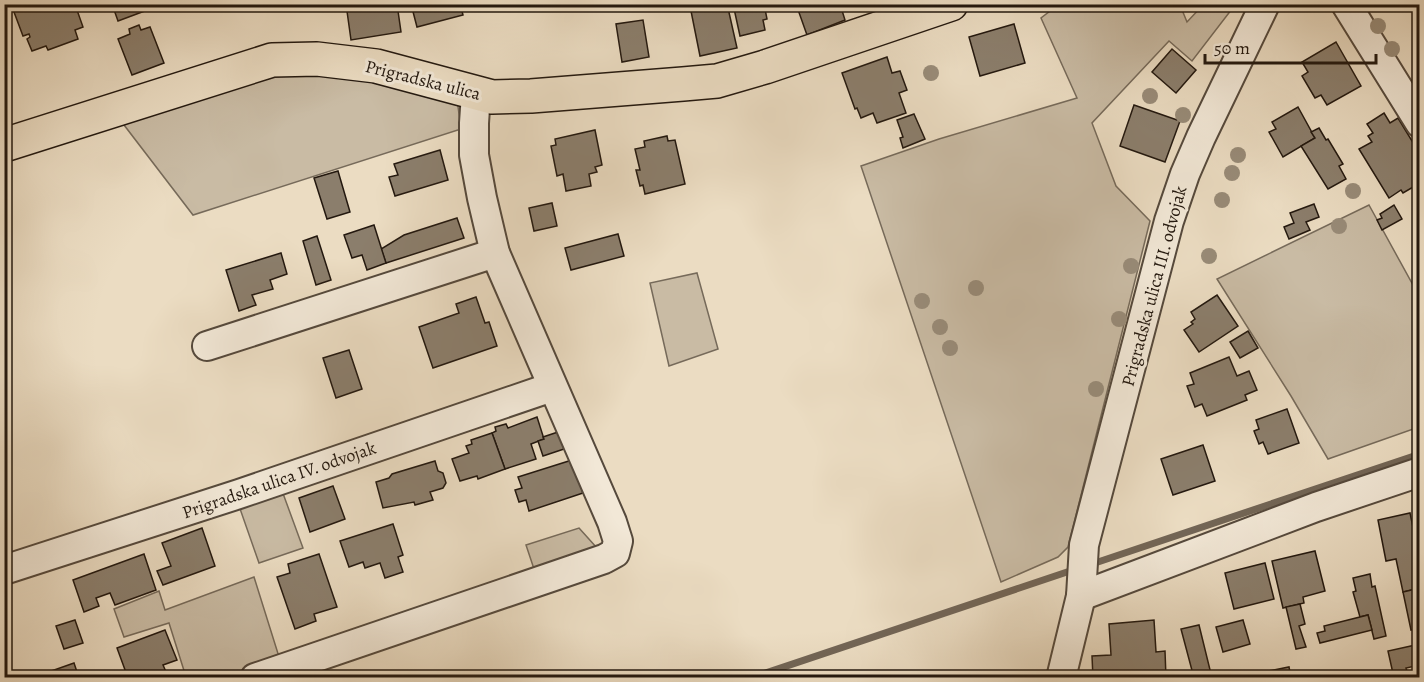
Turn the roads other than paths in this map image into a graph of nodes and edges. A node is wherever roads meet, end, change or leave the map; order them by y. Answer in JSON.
{"nodes":[{"id":1,"x":1265,"y":4,"type":"edge"},
{"id":2,"x":1346,"y":4,"type":"edge"},
{"id":3,"x":931,"y":8,"type":"edge"},
{"id":4,"x":476,"y":94,"type":"junction"},
{"id":5,"x":1419,"y":123,"type":"edge"},
{"id":6,"x":4,"y":145,"type":"edge"},
{"id":7,"x":495,"y":253,"type":"junction"},
{"id":8,"x":207,"y":346,"type":"dead end"},
{"id":9,"x":552,"y":387,"type":"junction"},
{"id":10,"x":1419,"y":472,"type":"edge"},
{"id":11,"x":4,"y":570,"type":"edge"},
{"id":12,"x":1082,"y":588,"type":"junction"},
{"id":13,"x":255,"y":678,"type":"edge"},
{"id":14,"x":1061,"y":678,"type":"edge"}],
"edges":[{"from":1,"to":12,"type":"street","name":"Prigradska ulica III. odvojak"},
{"from":2,"to":5,"type":"street"},
{"from":3,"to":4,"type":"main road","name":"Prigradska ulica"},
{"from":4,"to":6,"type":"main road","name":"Prigradska ulica"},
{"from":4,"to":7,"type":"street"},
{"from":7,"to":8,"type":"street"},
{"from":7,"to":9,"type":"street"},
{"from":9,"to":11,"type":"street","name":"Prigradska ulica IV. odvojak"},
{"from":9,"to":13,"type":"street"},
{"from":10,"to":12,"type":"street"},
{"from":12,"to":14,"type":"street","name":"Prigradska ulica III. odvojak"}]}
